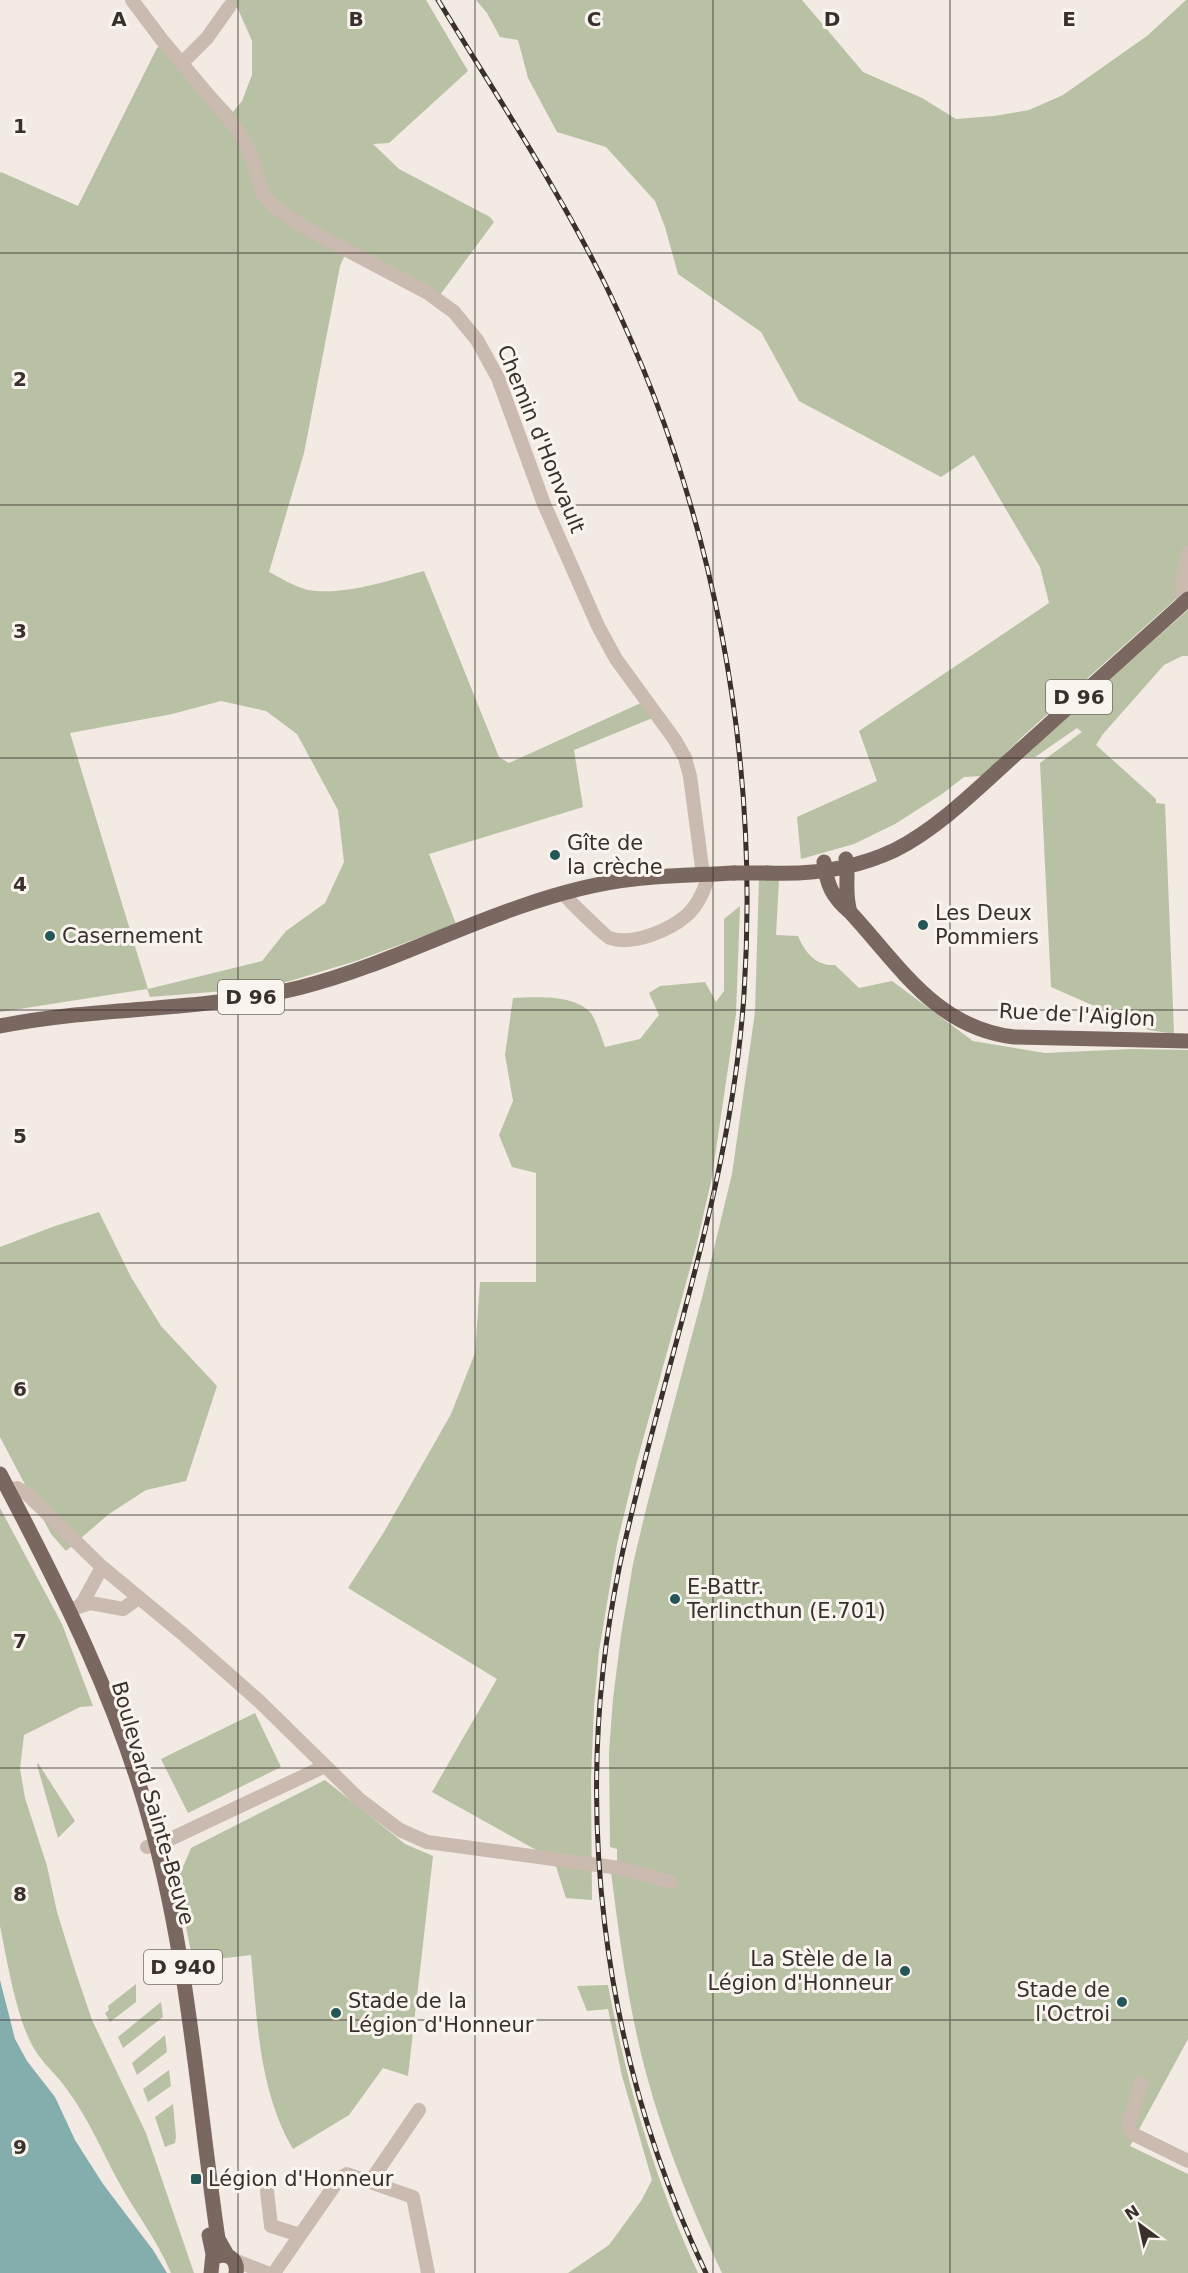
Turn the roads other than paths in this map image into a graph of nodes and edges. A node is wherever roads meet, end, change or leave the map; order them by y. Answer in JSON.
{"nodes":[{"id":1,"x":132,"y":0,"type":"edge"},
{"id":2,"x":229,"y":7,"type":"dead end"},
{"id":3,"x":182,"y":63,"type":"junction"},
{"id":4,"x":1188,"y":553,"type":"edge"},
{"id":5,"x":1186,"y":601,"type":"edge"},
{"id":6,"x":846,"y":861,"type":"junction"},
{"id":7,"x":824,"y":866,"type":"junction"},
{"id":8,"x":705,"y":875,"type":"junction"},
{"id":9,"x":564,"y":894,"type":"junction"},
{"id":10,"x":850,"y":912,"type":"junction"},
{"id":11,"x":0,"y":1026,"type":"edge"},
{"id":12,"x":1188,"y":1041,"type":"edge"},
{"id":13,"x":0,"y":1474,"type":"edge"},
{"id":14,"x":9,"y":1491,"type":"junction"},
{"id":15,"x":102,"y":1567,"type":"junction"},
{"id":16,"x":138,"y":1598,"type":"junction"},
{"id":17,"x":74,"y":1609,"type":"junction"},
{"id":18,"x":325,"y":1766,"type":"junction"},
{"id":19,"x":152,"y":1846,"type":"junction"},
{"id":20,"x":671,"y":1881,"type":"dead end"},
{"id":21,"x":1141,"y":2083,"type":"dead end"},
{"id":22,"x":419,"y":2110,"type":"dead end"},
{"id":23,"x":1188,"y":2161,"type":"edge"},
{"id":24,"x":370,"y":2182,"type":"junction"},
{"id":25,"x":267,"y":2192,"type":"dead end"},
{"id":26,"x":300,"y":2235,"type":"junction"},
{"id":27,"x":233,"y":2265,"type":"edge"},
{"id":28,"x":211,"y":2267,"type":"edge"},
{"id":29,"x":262,"y":2271,"type":"edge"},
{"id":30,"x":274,"y":2273,"type":"edge"},
{"id":31,"x":428,"y":2273,"type":"edge"}],
"edges":[{"from":1,"to":3,"type":"street","name":"Chemin d'Honvault"},
{"from":2,"to":3,"type":"street"},
{"from":3,"to":8,"type":"street","name":"Chemin d'Honvault"},
{"from":4,"to":5,"type":"street"},
{"from":5,"to":6,"type":"main road","number":"D 96"},
{"from":6,"to":7,"type":"main road","number":"D 96"},
{"from":6,"to":10,"type":"main road"},
{"from":7,"to":8,"type":"main road","number":"D 96","bridge":true},
{"from":7,"to":10,"type":"main road","name":"Rue de l'Aiglon"},
{"from":8,"to":9,"type":"main road","number":"D 96"},
{"from":8,"to":9,"type":"street"},
{"from":9,"to":11,"type":"main road","number":"D 96"},
{"from":10,"to":12,"type":"main road","name":"Rue de l'Aiglon"},
{"from":13,"to":14,"type":"main road","name":"Boulevard Sainte-Beuve","number":"D 940"},
{"from":14,"to":15,"type":"street"},
{"from":14,"to":17,"type":"main road","name":"Boulevard Sainte-Beuve","number":"D 940"},
{"from":15,"to":16,"type":"street"},
{"from":15,"to":17,"type":"street"},
{"from":16,"to":17,"type":"street"},
{"from":16,"to":18,"type":"street"},
{"from":17,"to":19,"type":"main road","name":"Boulevard Sainte-Beuve","number":"D 940"},
{"from":18,"to":19,"type":"street"},
{"from":18,"to":20,"type":"street"},
{"from":19,"to":27,"type":"main road","name":"Boulevard Sainte-Beuve","number":"D 940"},
{"from":19,"to":28,"type":"main road","name":"Boulevard Sainte-Beuve","number":"D 940"},
{"from":21,"to":23,"type":"street"},
{"from":22,"to":24,"type":"street"},
{"from":24,"to":26,"type":"street"},
{"from":24,"to":31,"type":"street"},
{"from":25,"to":26,"type":"street"},
{"from":26,"to":30,"type":"street"},
{"from":27,"to":28,"type":"main road"},
{"from":27,"to":29,"type":"street"}]}
